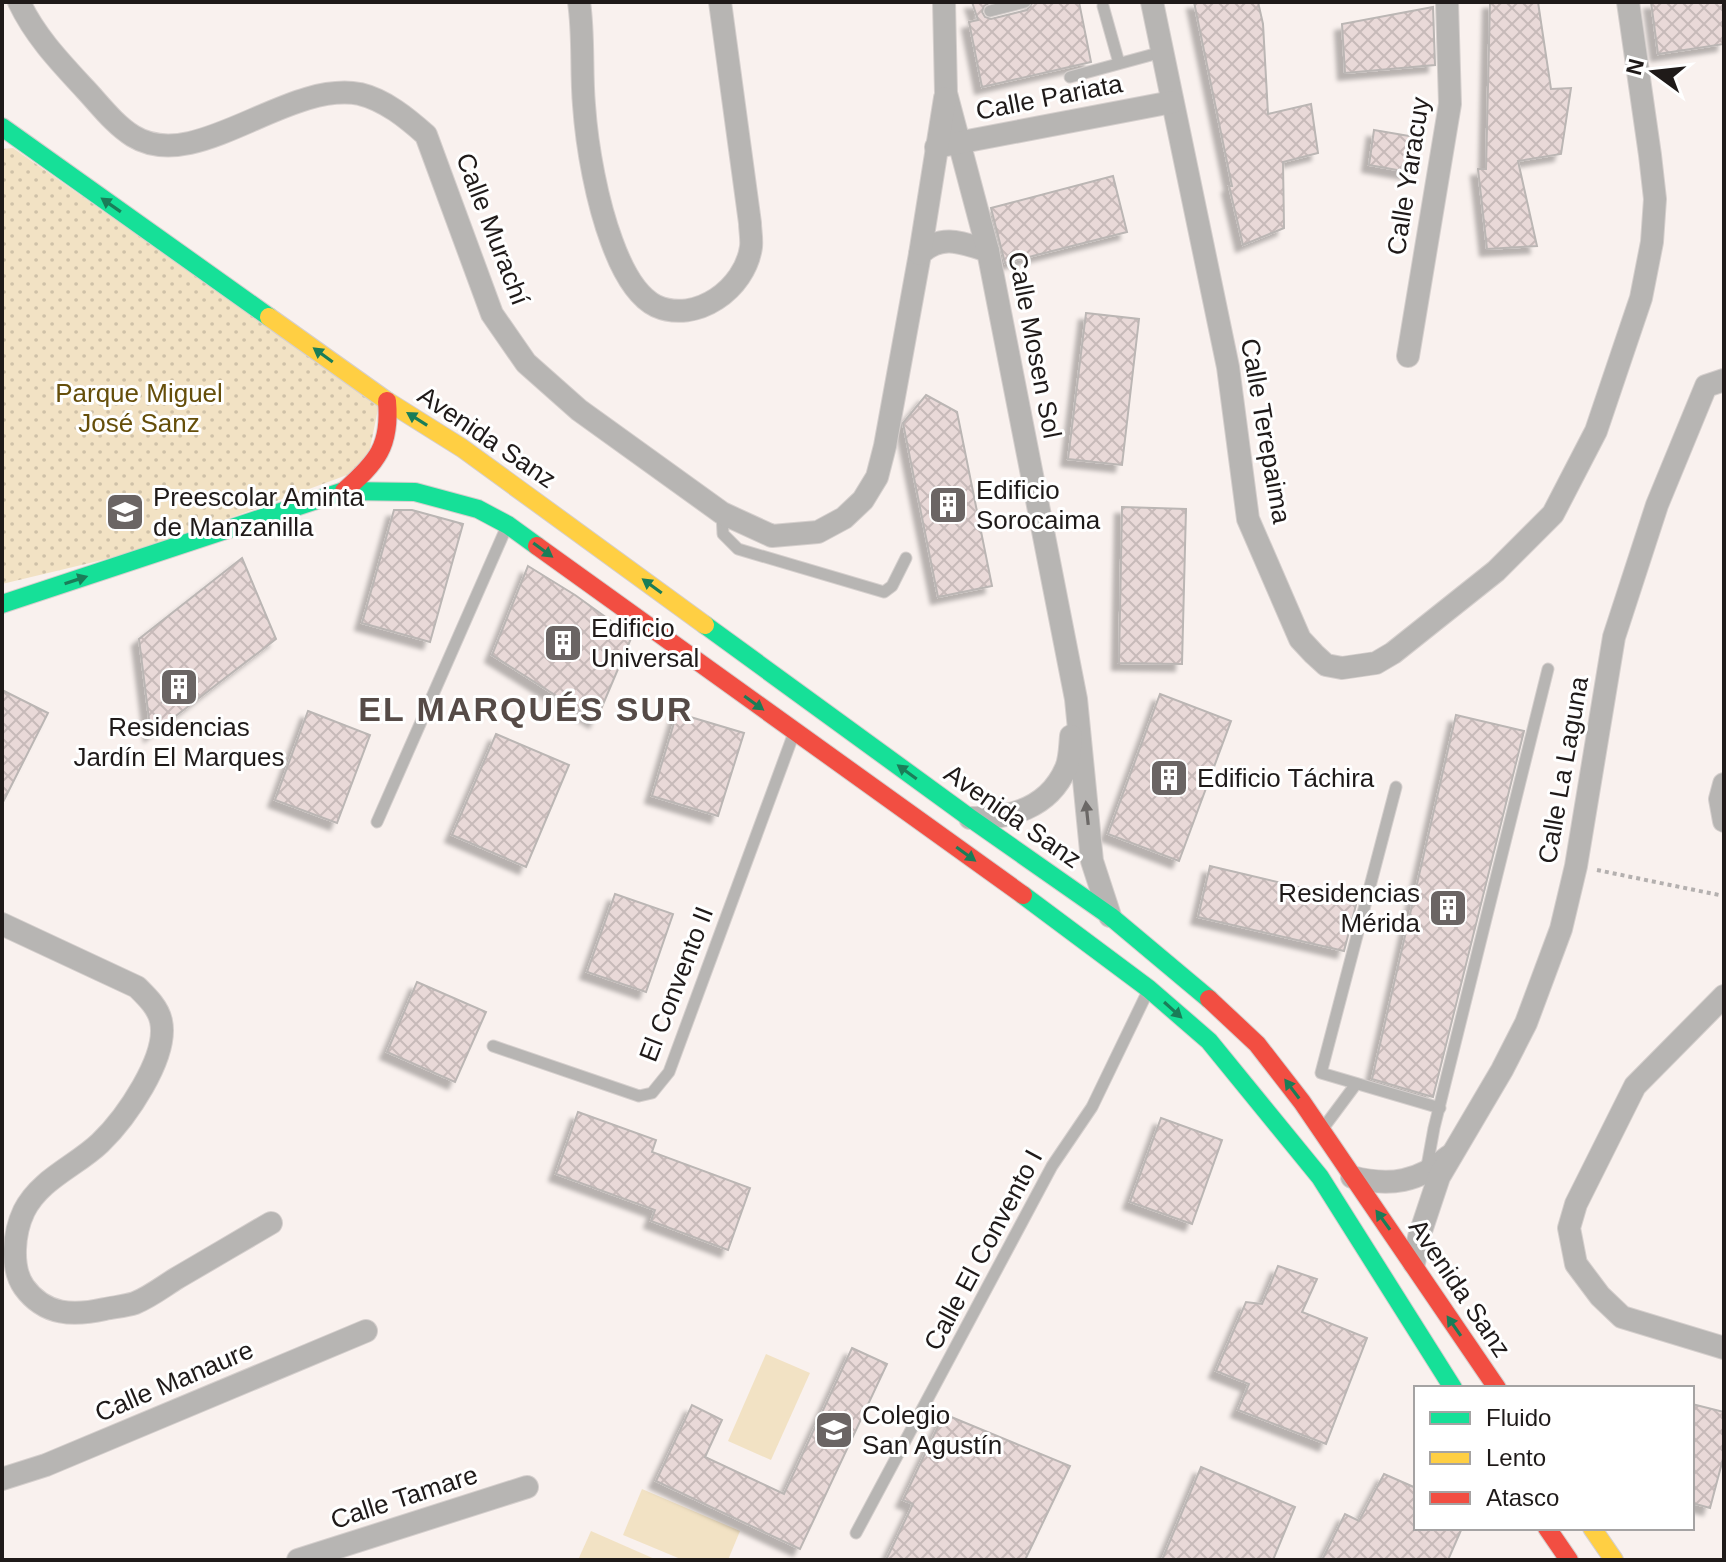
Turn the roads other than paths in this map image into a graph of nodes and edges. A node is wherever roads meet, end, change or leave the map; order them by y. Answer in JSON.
{"nodes":[{"id":1,"x":19,"y":2,"type":"edge"},
{"id":2,"x":579,"y":2,"type":"edge"},
{"id":3,"x":720,"y":2,"type":"edge"},
{"id":4,"x":944,"y":2,"type":"edge"},
{"id":5,"x":1025,"y":2,"type":"edge"},
{"id":6,"x":1152,"y":2,"type":"edge"},
{"id":7,"x":1447,"y":2,"type":"edge"},
{"id":8,"x":1628,"y":2,"type":"edge"},
{"id":9,"x":1103,"y":6,"type":"dead end"},
{"id":10,"x":990,"y":11,"type":"dead end"},
{"id":11,"x":1162,"y":52,"type":"junction"},
{"id":12,"x":1119,"y":63,"type":"junction"},
{"id":13,"x":1070,"y":77,"type":"dead end"},
{"id":14,"x":946,"y":93,"type":"junction"},
{"id":15,"x":1172,"y":102,"type":"junction"},
{"id":16,"x":2,"y":127,"type":"edge"},
{"id":17,"x":2,"y":139,"type":"edge"},
{"id":18,"x":21,"y":141,"type":"junction"},
{"id":19,"x":960,"y":143,"type":"junction"},
{"id":20,"x":936,"y":147,"type":"junction"},
{"id":21,"x":988,"y":251,"type":"junction"},
{"id":22,"x":920,"y":254,"type":"junction"},
{"id":23,"x":1408,"y":356,"type":"dead end"},
{"id":24,"x":1715,"y":383,"type":"edge"},
{"id":25,"x":387,"y":401,"type":"junction"},
{"id":26,"x":344,"y":491,"type":"junction"},
{"id":27,"x":722,"y":513,"type":"junction"},
{"id":28,"x":508,"y":525,"type":"junction"},
{"id":29,"x":906,"y":558,"type":"dead end"},
{"id":30,"x":2,"y":604,"type":"edge"},
{"id":31,"x":1548,"y":669,"type":"dead end"},
{"id":32,"x":1076,"y":699,"type":"junction"},
{"id":33,"x":795,"y":732,"type":"junction"},
{"id":34,"x":1724,"y":784,"type":"edge"},
{"id":35,"x":1396,"y":787,"type":"dead end"},
{"id":36,"x":970,"y":818,"type":"junction"},
{"id":37,"x":1724,"y":821,"type":"edge"},
{"id":38,"x":377,"y":822,"type":"dead end"},
{"id":39,"x":1110,"y":916,"type":"junction"},
{"id":40,"x":2,"y":924,"type":"edge"},
{"id":41,"x":1149,"y":989,"type":"junction"},
{"id":42,"x":1724,"y":996,"type":"edge"},
{"id":43,"x":493,"y":1046,"type":"dead end"},
{"id":44,"x":1356,"y":1084,"type":"junction"},
{"id":45,"x":1440,"y":1108,"type":"junction"},
{"id":46,"x":1321,"y":1130,"type":"junction"},
{"id":47,"x":1453,"y":1153,"type":"junction"},
{"id":48,"x":1426,"y":1173,"type":"junction"},
{"id":49,"x":1352,"y":1177,"type":"junction"},
{"id":50,"x":271,"y":1223,"type":"dead end"},
{"id":51,"x":1414,"y":1263,"type":"junction"},
{"id":52,"x":366,"y":1331,"type":"dead end"},
{"id":53,"x":1724,"y":1348,"type":"edge"},
{"id":54,"x":1452,"y":1386,"type":"edge"},
{"id":55,"x":1496,"y":1386,"type":"edge"},
{"id":56,"x":2,"y":1479,"type":"edge"},
{"id":57,"x":527,"y":1487,"type":"dead end"},
{"id":58,"x":1548,"y":1530,"type":"edge"},
{"id":59,"x":1593,"y":1530,"type":"edge"},
{"id":60,"x":856,"y":1533,"type":"dead end"},
{"id":61,"x":298,"y":1560,"type":"edge"},
{"id":62,"x":1569,"y":1560,"type":"edge"},
{"id":63,"x":1614,"y":1560,"type":"edge"}],
"edges":[{"from":1,"to":27,"type":"street","name":"Calle Murachí"},
{"from":2,"to":3,"type":"street"},
{"from":4,"to":14,"type":"street","name":"Calle Mosen Sol"},
{"from":5,"to":10,"type":"lane"},
{"from":6,"to":11,"type":"street","name":"Calle Terepaima"},
{"from":7,"to":23,"type":"street","name":"Calle Yaracuy"},
{"from":8,"to":15,"type":"street","name":"Calle Terepaima"},
{"from":9,"to":12,"type":"lane"},
{"from":11,"to":12,"type":"lane"},
{"from":11,"to":15,"type":"street","name":"Calle Terepaima"},
{"from":12,"to":13,"type":"lane"},
{"from":14,"to":19,"type":"street","name":"Calle Mosen Sol"},
{"from":14,"to":20,"type":"street","name":"Calle Murachí"},
{"from":15,"to":19,"type":"street","name":"Calle Pariata"},
{"from":16,"to":18,"type":"street","name":"Avenida Sanz"},
{"from":17,"to":18,"type":"street","name":"Avenida Sanz"},
{"from":25,"to":18,"type":"street","name":"Avenida Sanz","one_way":true},
{"from":19,"to":20,"type":"street","name":"Calle Pariata"},
{"from":19,"to":21,"type":"street","name":"Calle Mosen Sol"},
{"from":20,"to":22,"type":"street","name":"Calle Murachí"},
{"from":21,"to":22,"type":"street"},
{"from":21,"to":32,"type":"street","name":"Calle Mosen Sol"},
{"from":22,"to":27,"type":"street","name":"Calle Murachí"},
{"from":24,"to":47,"type":"street","name":"Calle La Laguna"},
{"from":25,"to":26,"type":"street","name":"Avenida Sanz"},
{"from":36,"to":25,"type":"street","name":"Avenida Sanz","one_way":true},
{"from":26,"to":28,"type":"street","name":"Avenida Sanz"},
{"from":30,"to":26,"type":"street","name":"Avenida Sanz","one_way":true},
{"from":27,"to":29,"type":"lane"},
{"from":28,"to":33,"type":"street","name":"Avenida Sanz","one_way":true},
{"from":28,"to":38,"type":"lane"},
{"from":31,"to":45,"type":"lane"},
{"from":32,"to":36,"type":"street","name":"Calle Mosen Sol"},
{"from":39,"to":32,"type":"street","name":"Calle Mosen Sol","one_way":true},
{"from":33,"to":41,"type":"street","name":"Avenida Sanz","one_way":true},
{"from":33,"to":43,"type":"lane","name":"El Convento II"},
{"from":34,"to":37,"type":"street"},
{"from":35,"to":44,"type":"lane"},
{"from":36,"to":39,"type":"street","name":"Avenida Sanz"},
{"from":46,"to":39,"type":"street","name":"Avenida Sanz","one_way":true},
{"from":40,"to":50,"type":"street"},
{"from":41,"to":54,"type":"street","name":"Avenida Sanz","one_way":true},
{"from":41,"to":60,"type":"lane","name":"Calle El Convento I"},
{"from":42,"to":53,"type":"street"},
{"from":44,"to":45,"type":"lane"},
{"from":44,"to":46,"type":"lane"},
{"from":45,"to":48,"type":"lane"},
{"from":46,"to":49,"type":"street","name":"Avenida Sanz"},
{"from":47,"to":48,"type":"street","name":"Calle La Laguna"},
{"from":47,"to":51,"type":"street","name":"Calle La Laguna"},
{"from":48,"to":49,"type":"street","name":"Calle La Laguna"},
{"from":51,"to":49,"type":"street","name":"Avenida Sanz","one_way":true},
{"from":55,"to":51,"type":"street","name":"Avenida Sanz","one_way":true},
{"from":52,"to":56,"type":"street","name":"Calle Manaure"},
{"from":57,"to":61,"type":"street","name":"Calle Tamare"},
{"from":58,"to":62,"type":"street"},
{"from":59,"to":63,"type":"street"}]}
